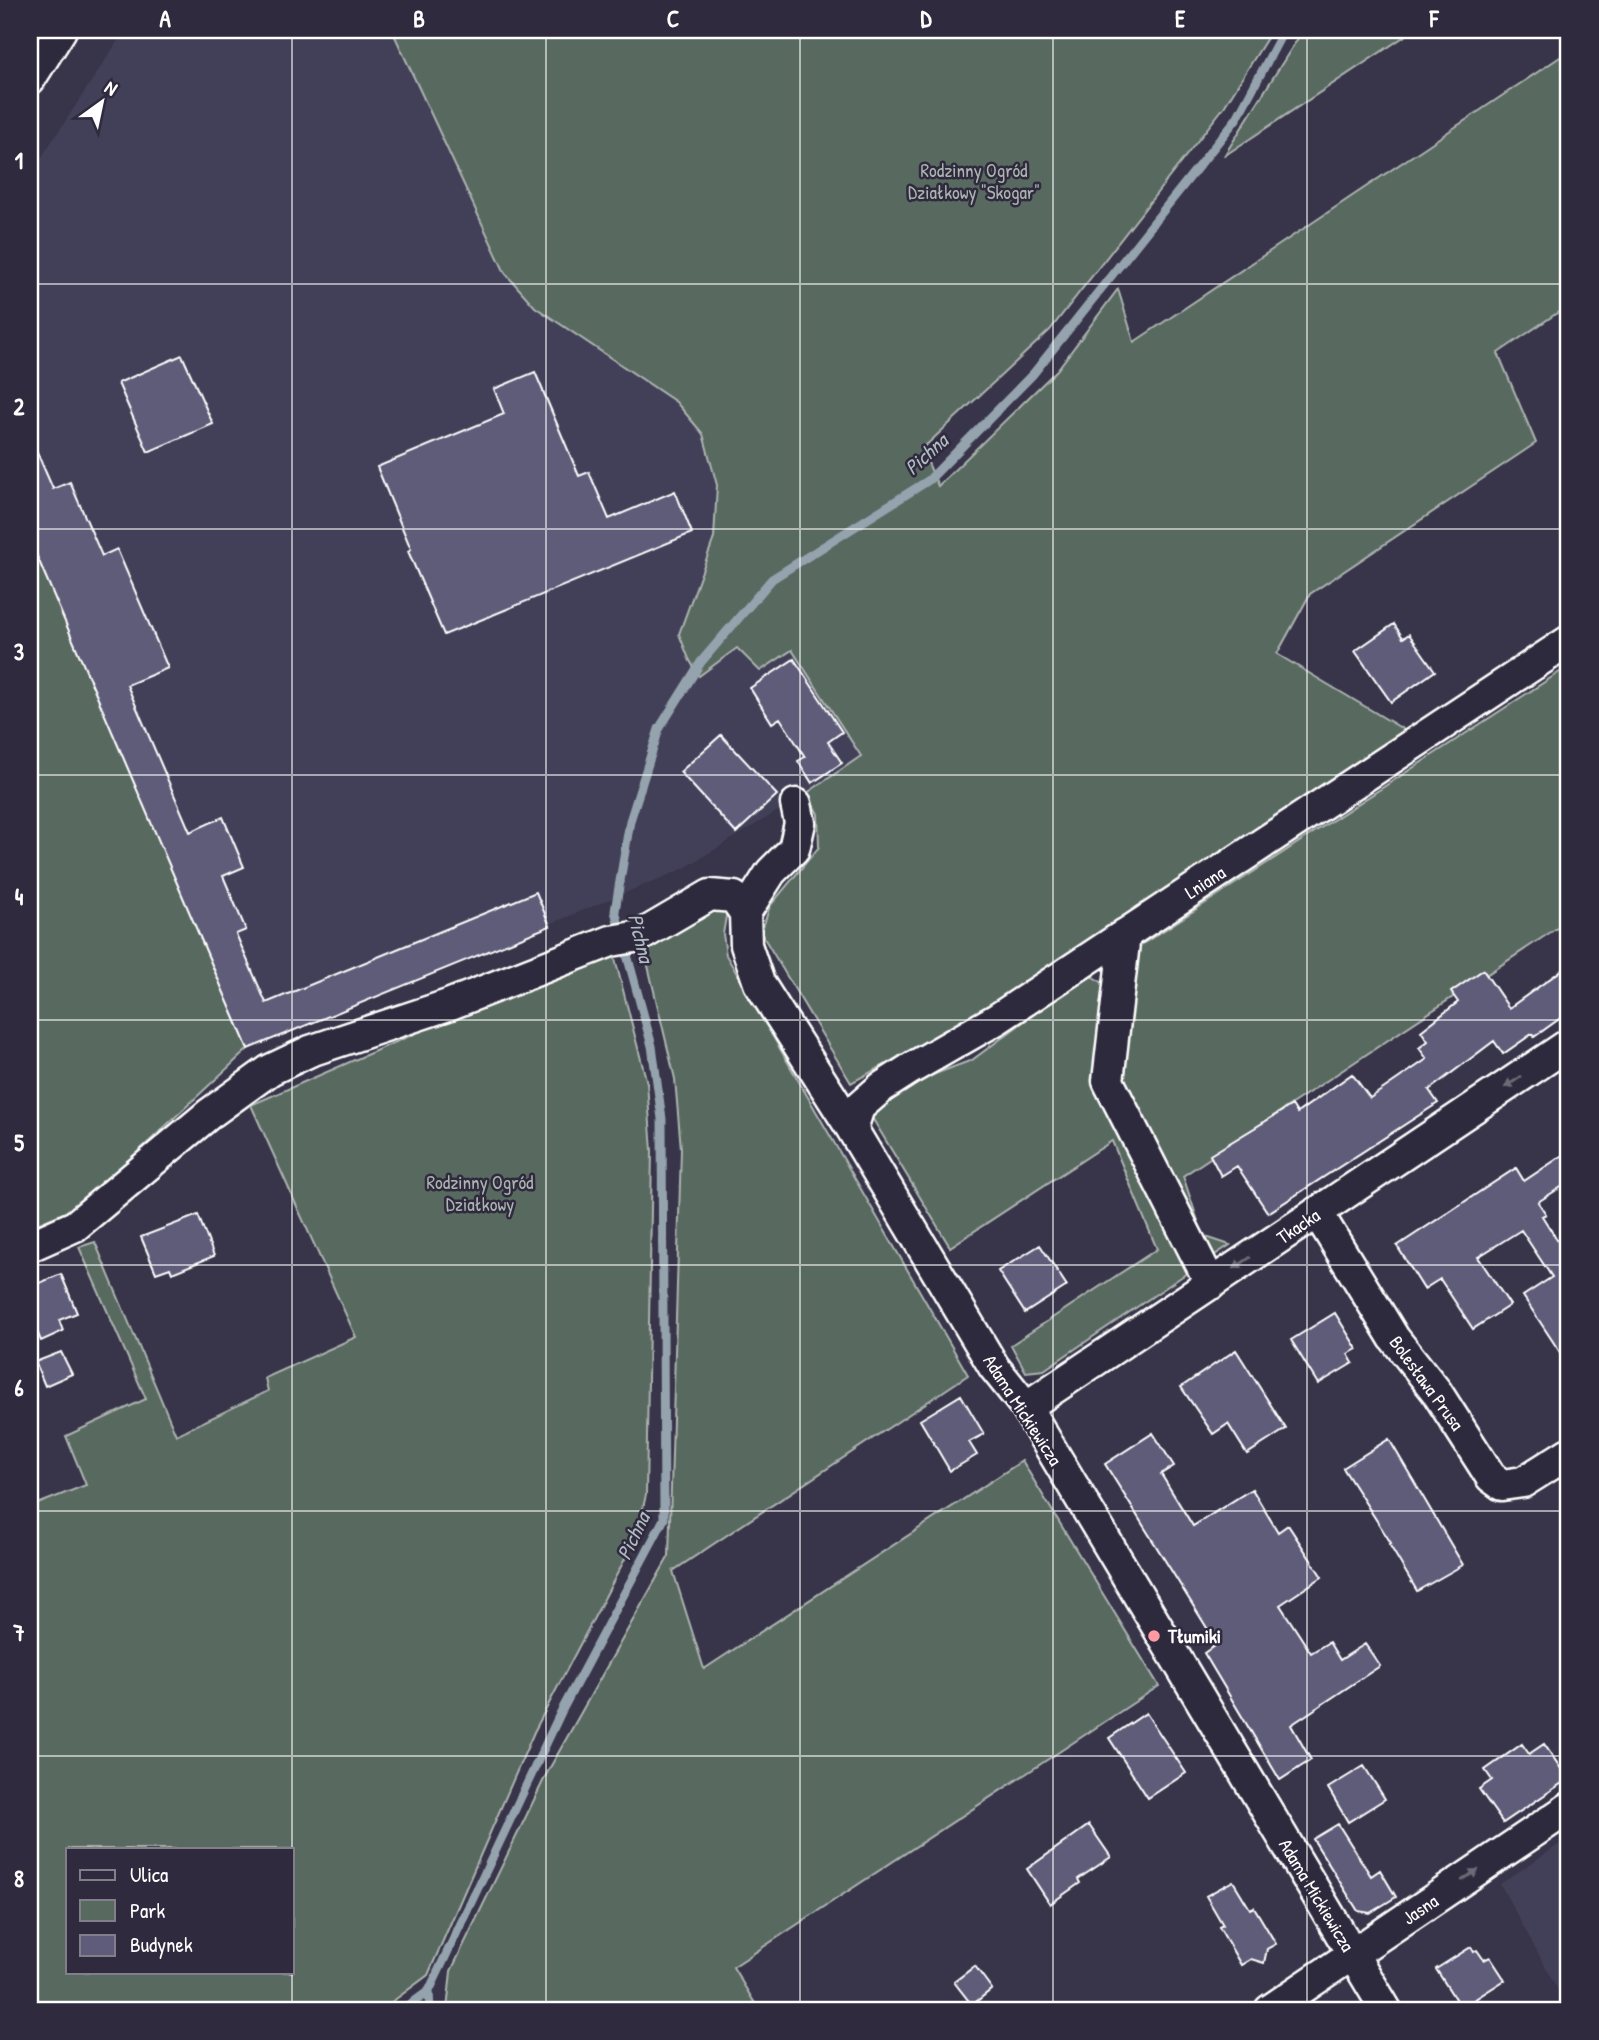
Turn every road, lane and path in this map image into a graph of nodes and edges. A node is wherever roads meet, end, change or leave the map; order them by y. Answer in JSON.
{"nodes":[{"id":1,"x":61,"y":30,"type":"edge"},
{"id":2,"x":30,"y":79,"type":"edge"},
{"id":3,"x":1569,"y":641,"type":"edge"},
{"id":4,"x":796,"y":804,"type":"dead end"},
{"id":5,"x":745,"y":913,"type":"junction"},
{"id":6,"x":1125,"y":934,"type":"junction"},
{"id":7,"x":1569,"y":1044,"type":"edge"},
{"id":8,"x":852,"y":1129,"type":"junction"},
{"id":9,"x":1317,"y":1212,"type":"junction"},
{"id":10,"x":30,"y":1246,"type":"edge"},
{"id":11,"x":1210,"y":1284,"type":"junction"},
{"id":12,"x":1026,"y":1407,"type":"junction"},
{"id":13,"x":1569,"y":1453,"type":"edge"},
{"id":14,"x":1569,"y":1808,"type":"edge"},
{"id":15,"x":1353,"y":1954,"type":"junction"},
{"id":16,"x":1270,"y":2010,"type":"edge"},
{"id":17,"x":1387,"y":2010,"type":"edge"}],
"edges":[{"from":1,"to":2,"type":"street"},
{"from":3,"to":6,"type":"street","name":"Lniana"},
{"from":4,"to":5,"type":"street"},
{"from":5,"to":8,"type":"street","name":"Adama Mickiewicza"},
{"from":5,"to":10,"type":"street"},
{"from":6,"to":8,"type":"street","name":"Lniana"},
{"from":6,"to":11,"type":"street"},
{"from":7,"to":9,"type":"street","name":"Tkacka","one_way":true},
{"from":8,"to":12,"type":"street","name":"Adama Mickiewicza"},
{"from":9,"to":11,"type":"street","name":"Tkacka","one_way":true},
{"from":9,"to":13,"type":"street","name":"Bolesława Prusa"},
{"from":11,"to":12,"type":"street","name":"Tkacka"},
{"from":12,"to":15,"type":"street","name":"Adama Mickiewicza"},
{"from":15,"to":14,"type":"street","name":"Jasna","one_way":true},
{"from":15,"to":16,"type":"street","name":"Jasna"},
{"from":15,"to":17,"type":"street","name":"Adama Mickiewicza"}]}
